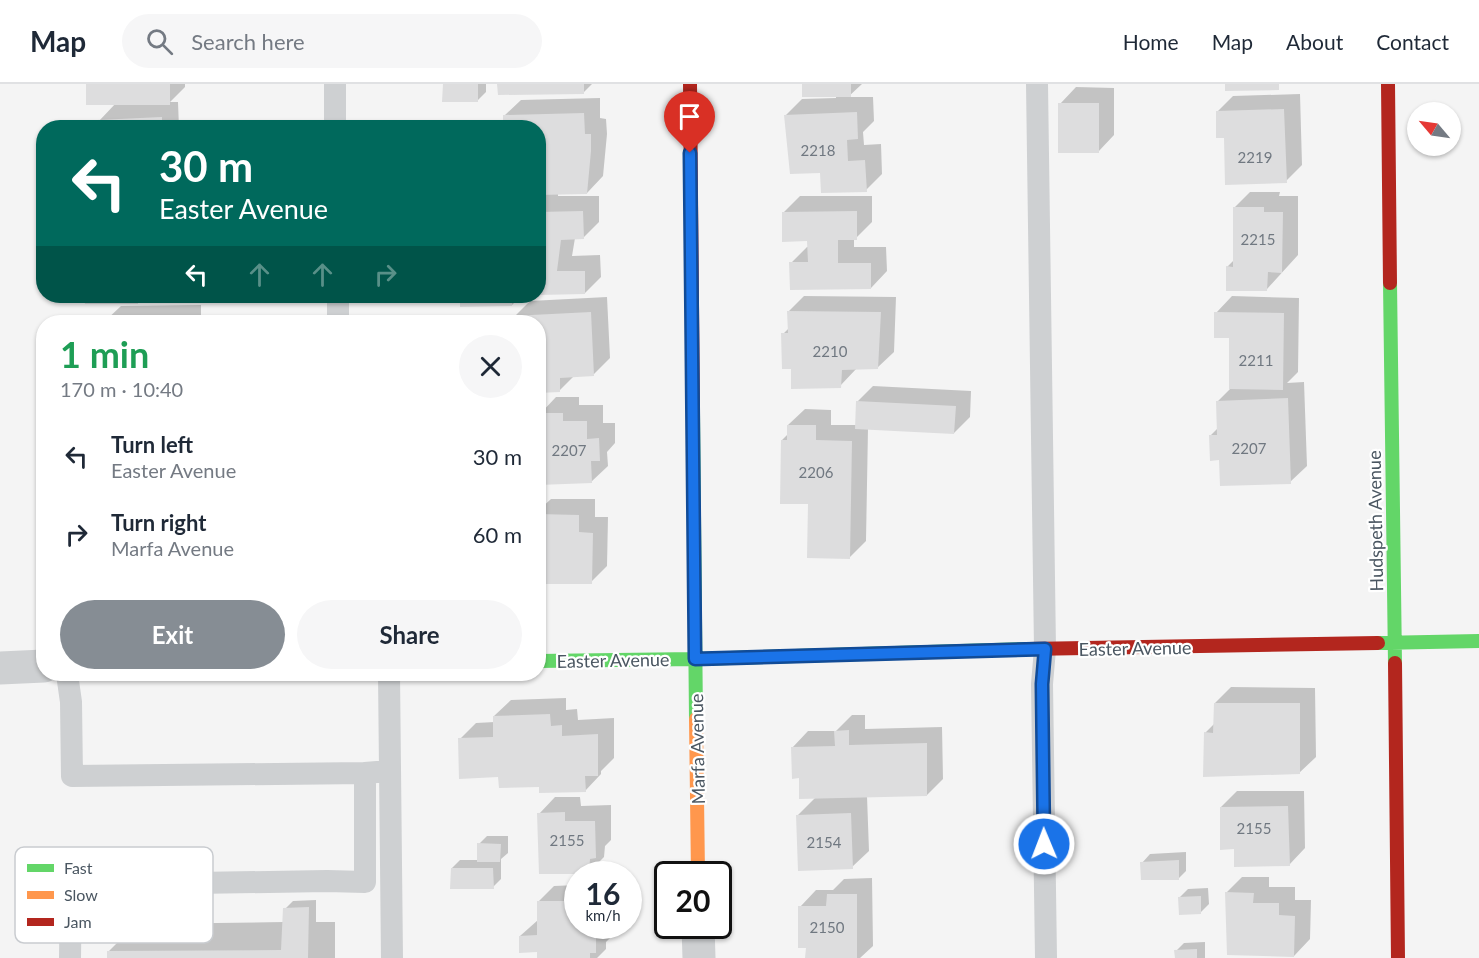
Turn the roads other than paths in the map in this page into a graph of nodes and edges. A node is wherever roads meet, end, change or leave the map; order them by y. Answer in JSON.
{"nodes":[{"id":1,"x":335,"y":84,"type":"edge"},
{"id":2,"x":690,"y":84,"type":"edge"},
{"id":3,"x":1037,"y":84,"type":"edge"},
{"id":4,"x":1388,"y":84,"type":"edge"},
{"id":5,"x":335,"y":120,"type":"edge"},
{"id":6,"x":1479,"y":641,"type":"edge"},
{"id":7,"x":1394,"y":642,"type":"junction"},
{"id":8,"x":1045,"y":649,"type":"junction"},
{"id":9,"x":695,"y":659,"type":"junction"},
{"id":10,"x":546,"y":661,"type":"edge"},
{"id":11,"x":36,"y":666,"type":"edge"},
{"id":12,"x":0,"y":668,"type":"edge"},
{"id":13,"x":68,"y":681,"type":"edge"},
{"id":14,"x":389,"y":681,"type":"edge"},
{"id":15,"x":389,"y":771,"type":"junction"},
{"id":16,"x":365,"y":773,"type":"junction"},
{"id":17,"x":698,"y":861,"type":"edge"},
{"id":18,"x":213,"y":883,"type":"edge"},
{"id":19,"x":698,"y":939,"type":"edge"},
{"id":20,"x":70,"y":943,"type":"edge"},
{"id":21,"x":70,"y":958,"type":"edge"},
{"id":22,"x":392,"y":958,"type":"edge"},
{"id":23,"x":699,"y":958,"type":"edge"},
{"id":24,"x":1046,"y":958,"type":"edge"},
{"id":25,"x":1398,"y":958,"type":"edge"}],
"edges":[{"from":1,"to":5,"type":"lane"},
{"from":2,"to":9,"type":"street","name":"Marfa Avenue"},
{"from":3,"to":8,"type":"lane"},
{"from":4,"to":7,"type":"street","name":"Hudspeth Avenue"},
{"from":6,"to":7,"type":"street","name":"Easter Avenue"},
{"from":7,"to":8,"type":"street","name":"Easter Avenue"},
{"from":7,"to":25,"type":"street","name":"Hudspeth Avenue"},
{"from":8,"to":9,"type":"street","name":"Easter Avenue"},
{"from":8,"to":24,"type":"lane"},
{"from":9,"to":10,"type":"street","name":"Easter Avenue"},
{"from":9,"to":17,"type":"street","name":"Marfa Avenue"},
{"from":11,"to":12,"type":"street"},
{"from":13,"to":16,"type":"lane"},
{"from":14,"to":15,"type":"lane"},
{"from":15,"to":16,"type":"lane"},
{"from":15,"to":22,"type":"lane"},
{"from":16,"to":18,"type":"lane"},
{"from":19,"to":23,"type":"street"},
{"from":20,"to":21,"type":"lane"}]}
